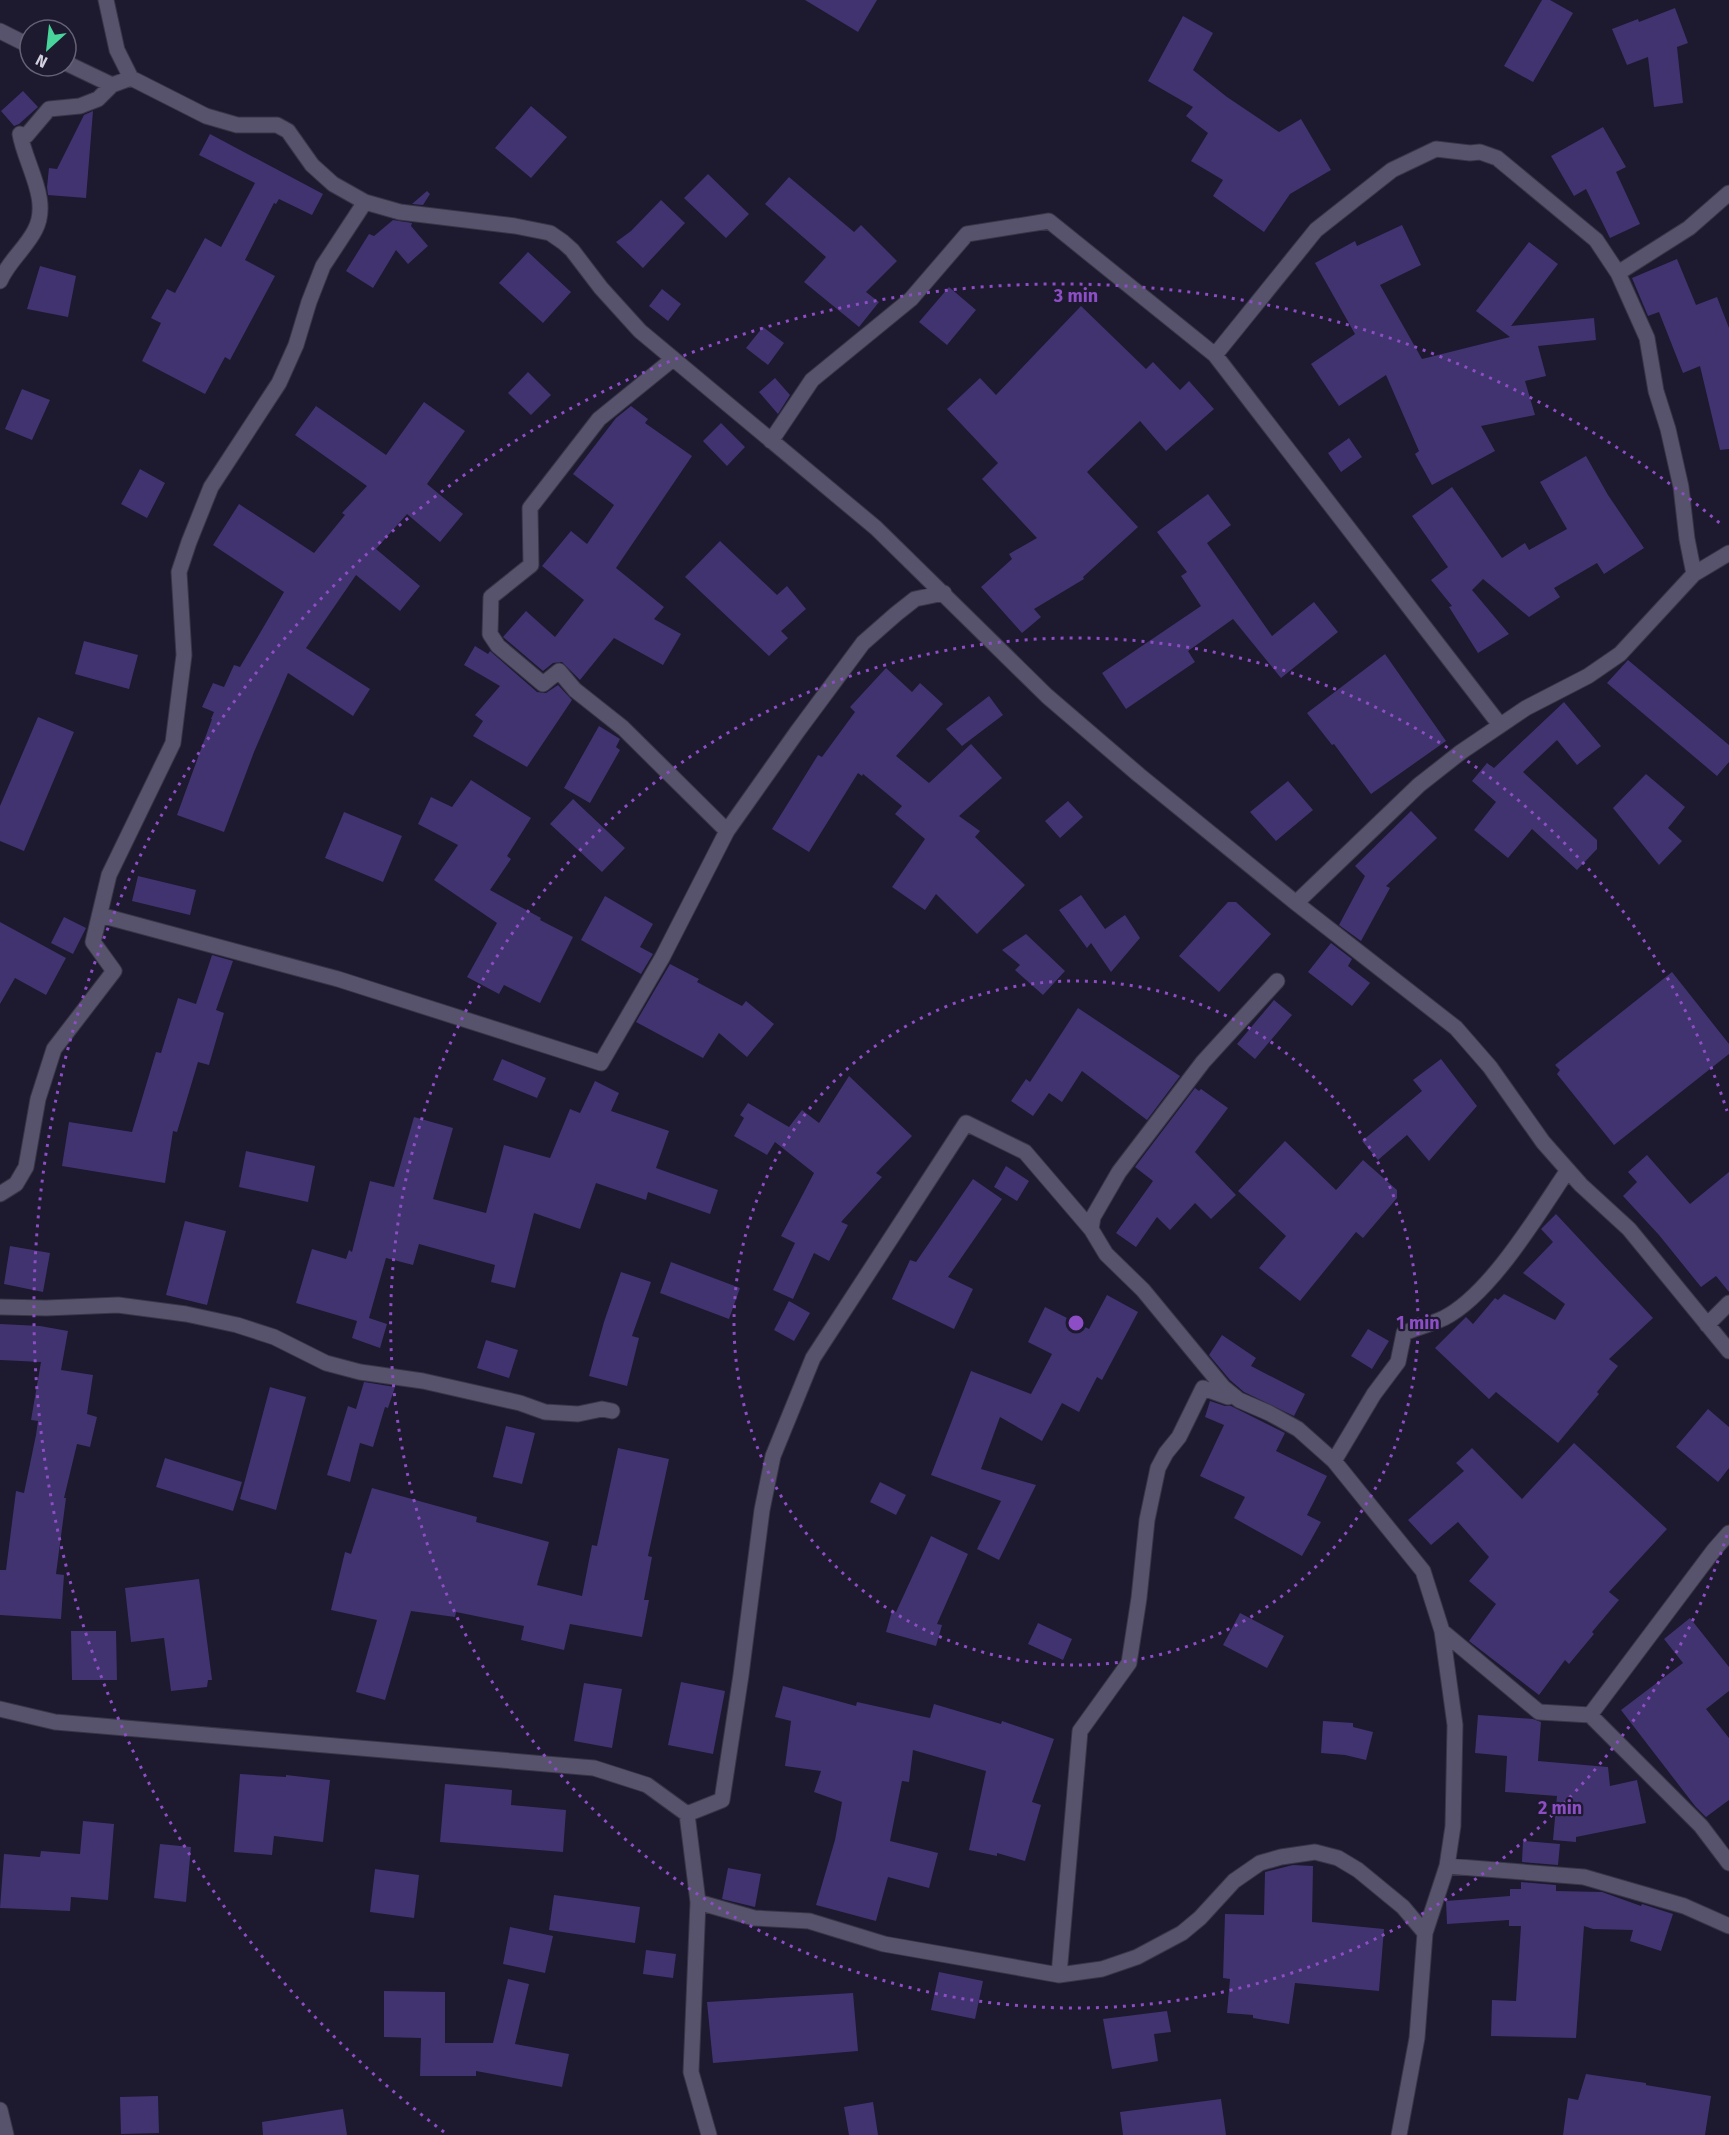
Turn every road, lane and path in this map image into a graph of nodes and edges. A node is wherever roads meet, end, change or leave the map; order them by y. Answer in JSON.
{"nodes":[{"id":1,"x":106,"y":0,"type":"edge"},
{"id":2,"x":0,"y":31,"type":"edge"},
{"id":3,"x":18,"y":40,"type":"edge"},
{"id":4,"x":78,"y":69,"type":"edge"},
{"id":5,"x":131,"y":78,"type":"junction"},
{"id":6,"x":112,"y":85,"type":"junction"},
{"id":7,"x":1729,"y":193,"type":"edge"},
{"id":8,"x":365,"y":202,"type":"junction"},
{"id":9,"x":1618,"y":273,"type":"junction"},
{"id":10,"x":0,"y":281,"type":"edge"},
{"id":11,"x":1215,"y":354,"type":"junction"},
{"id":12,"x":673,"y":359,"type":"junction"},
{"id":13,"x":771,"y":441,"type":"junction"},
{"id":14,"x":1729,"y":553,"type":"edge"},
{"id":15,"x":1694,"y":574,"type":"junction"},
{"id":16,"x":944,"y":593,"type":"junction"},
{"id":17,"x":1500,"y":725,"type":"junction"},
{"id":18,"x":727,"y":831,"type":"junction"},
{"id":19,"x":1296,"y":903,"type":"junction"},
{"id":20,"x":100,"y":915,"type":"junction"},
{"id":21,"x":1277,"y":981,"type":"dead end"},
{"id":22,"x":1568,"y":1170,"type":"junction"},
{"id":23,"x":0,"y":1194,"type":"edge"},
{"id":24,"x":1092,"y":1229,"type":"junction"},
{"id":25,"x":1729,"y":1303,"type":"edge"},
{"id":26,"x":0,"y":1307,"type":"edge"},
{"id":27,"x":1707,"y":1325,"type":"junction"},
{"id":28,"x":1729,"y":1351,"type":"edge"},
{"id":29,"x":1239,"y":1400,"type":"junction"},
{"id":30,"x":612,"y":1411,"type":"dead end"},
{"id":31,"x":1334,"y":1461,"type":"junction"},
{"id":32,"x":1729,"y":1533,"type":"edge"},
{"id":33,"x":1442,"y":1631,"type":"junction"},
{"id":34,"x":0,"y":1709,"type":"edge"},
{"id":35,"x":1590,"y":1715,"type":"junction"},
{"id":36,"x":687,"y":1814,"type":"junction"},
{"id":37,"x":1729,"y":1863,"type":"edge"},
{"id":38,"x":1447,"y":1866,"type":"junction"},
{"id":39,"x":698,"y":1902,"type":"junction"},
{"id":40,"x":1729,"y":1926,"type":"edge"},
{"id":41,"x":1425,"y":1933,"type":"junction"},
{"id":42,"x":1059,"y":1975,"type":"junction"},
{"id":43,"x":0,"y":2110,"type":"edge"},
{"id":44,"x":6,"y":2135,"type":"edge"},
{"id":45,"x":709,"y":2135,"type":"edge"},
{"id":46,"x":1399,"y":2135,"type":"edge"}],
"edges":[{"from":1,"to":5,"type":"street"},
{"from":2,"to":3,"type":"street"},
{"from":4,"to":6,"type":"street"},
{"from":5,"to":6,"type":"street"},
{"from":5,"to":8,"type":"street"},
{"from":6,"to":10,"type":"street"},
{"from":7,"to":9,"type":"street"},
{"from":8,"to":12,"type":"street"},
{"from":8,"to":20,"type":"street"},
{"from":9,"to":11,"type":"street"},
{"from":9,"to":15,"type":"street"},
{"from":11,"to":13,"type":"street"},
{"from":11,"to":17,"type":"street"},
{"from":12,"to":13,"type":"street"},
{"from":12,"to":18,"type":"street"},
{"from":13,"to":16,"type":"street"},
{"from":14,"to":15,"type":"street"},
{"from":15,"to":17,"type":"street"},
{"from":16,"to":18,"type":"street"},
{"from":16,"to":19,"type":"street"},
{"from":17,"to":19,"type":"street"},
{"from":18,"to":20,"type":"street"},
{"from":19,"to":22,"type":"street"},
{"from":20,"to":23,"type":"street"},
{"from":21,"to":24,"type":"street"},
{"from":22,"to":27,"type":"street"},
{"from":22,"to":31,"type":"street"},
{"from":24,"to":29,"type":"street"},
{"from":24,"to":36,"type":"street"},
{"from":25,"to":27,"type":"street"},
{"from":26,"to":30,"type":"street"},
{"from":27,"to":28,"type":"street"},
{"from":29,"to":31,"type":"street"},
{"from":29,"to":42,"type":"street"},
{"from":31,"to":33,"type":"street"},
{"from":32,"to":35,"type":"street"},
{"from":33,"to":35,"type":"street"},
{"from":33,"to":38,"type":"street"},
{"from":34,"to":36,"type":"street"},
{"from":35,"to":37,"type":"street"},
{"from":36,"to":39,"type":"street"},
{"from":38,"to":40,"type":"street"},
{"from":38,"to":41,"type":"street"},
{"from":39,"to":42,"type":"street"},
{"from":39,"to":45,"type":"street"},
{"from":41,"to":42,"type":"street"},
{"from":41,"to":46,"type":"street"},
{"from":43,"to":44,"type":"street"}]}
